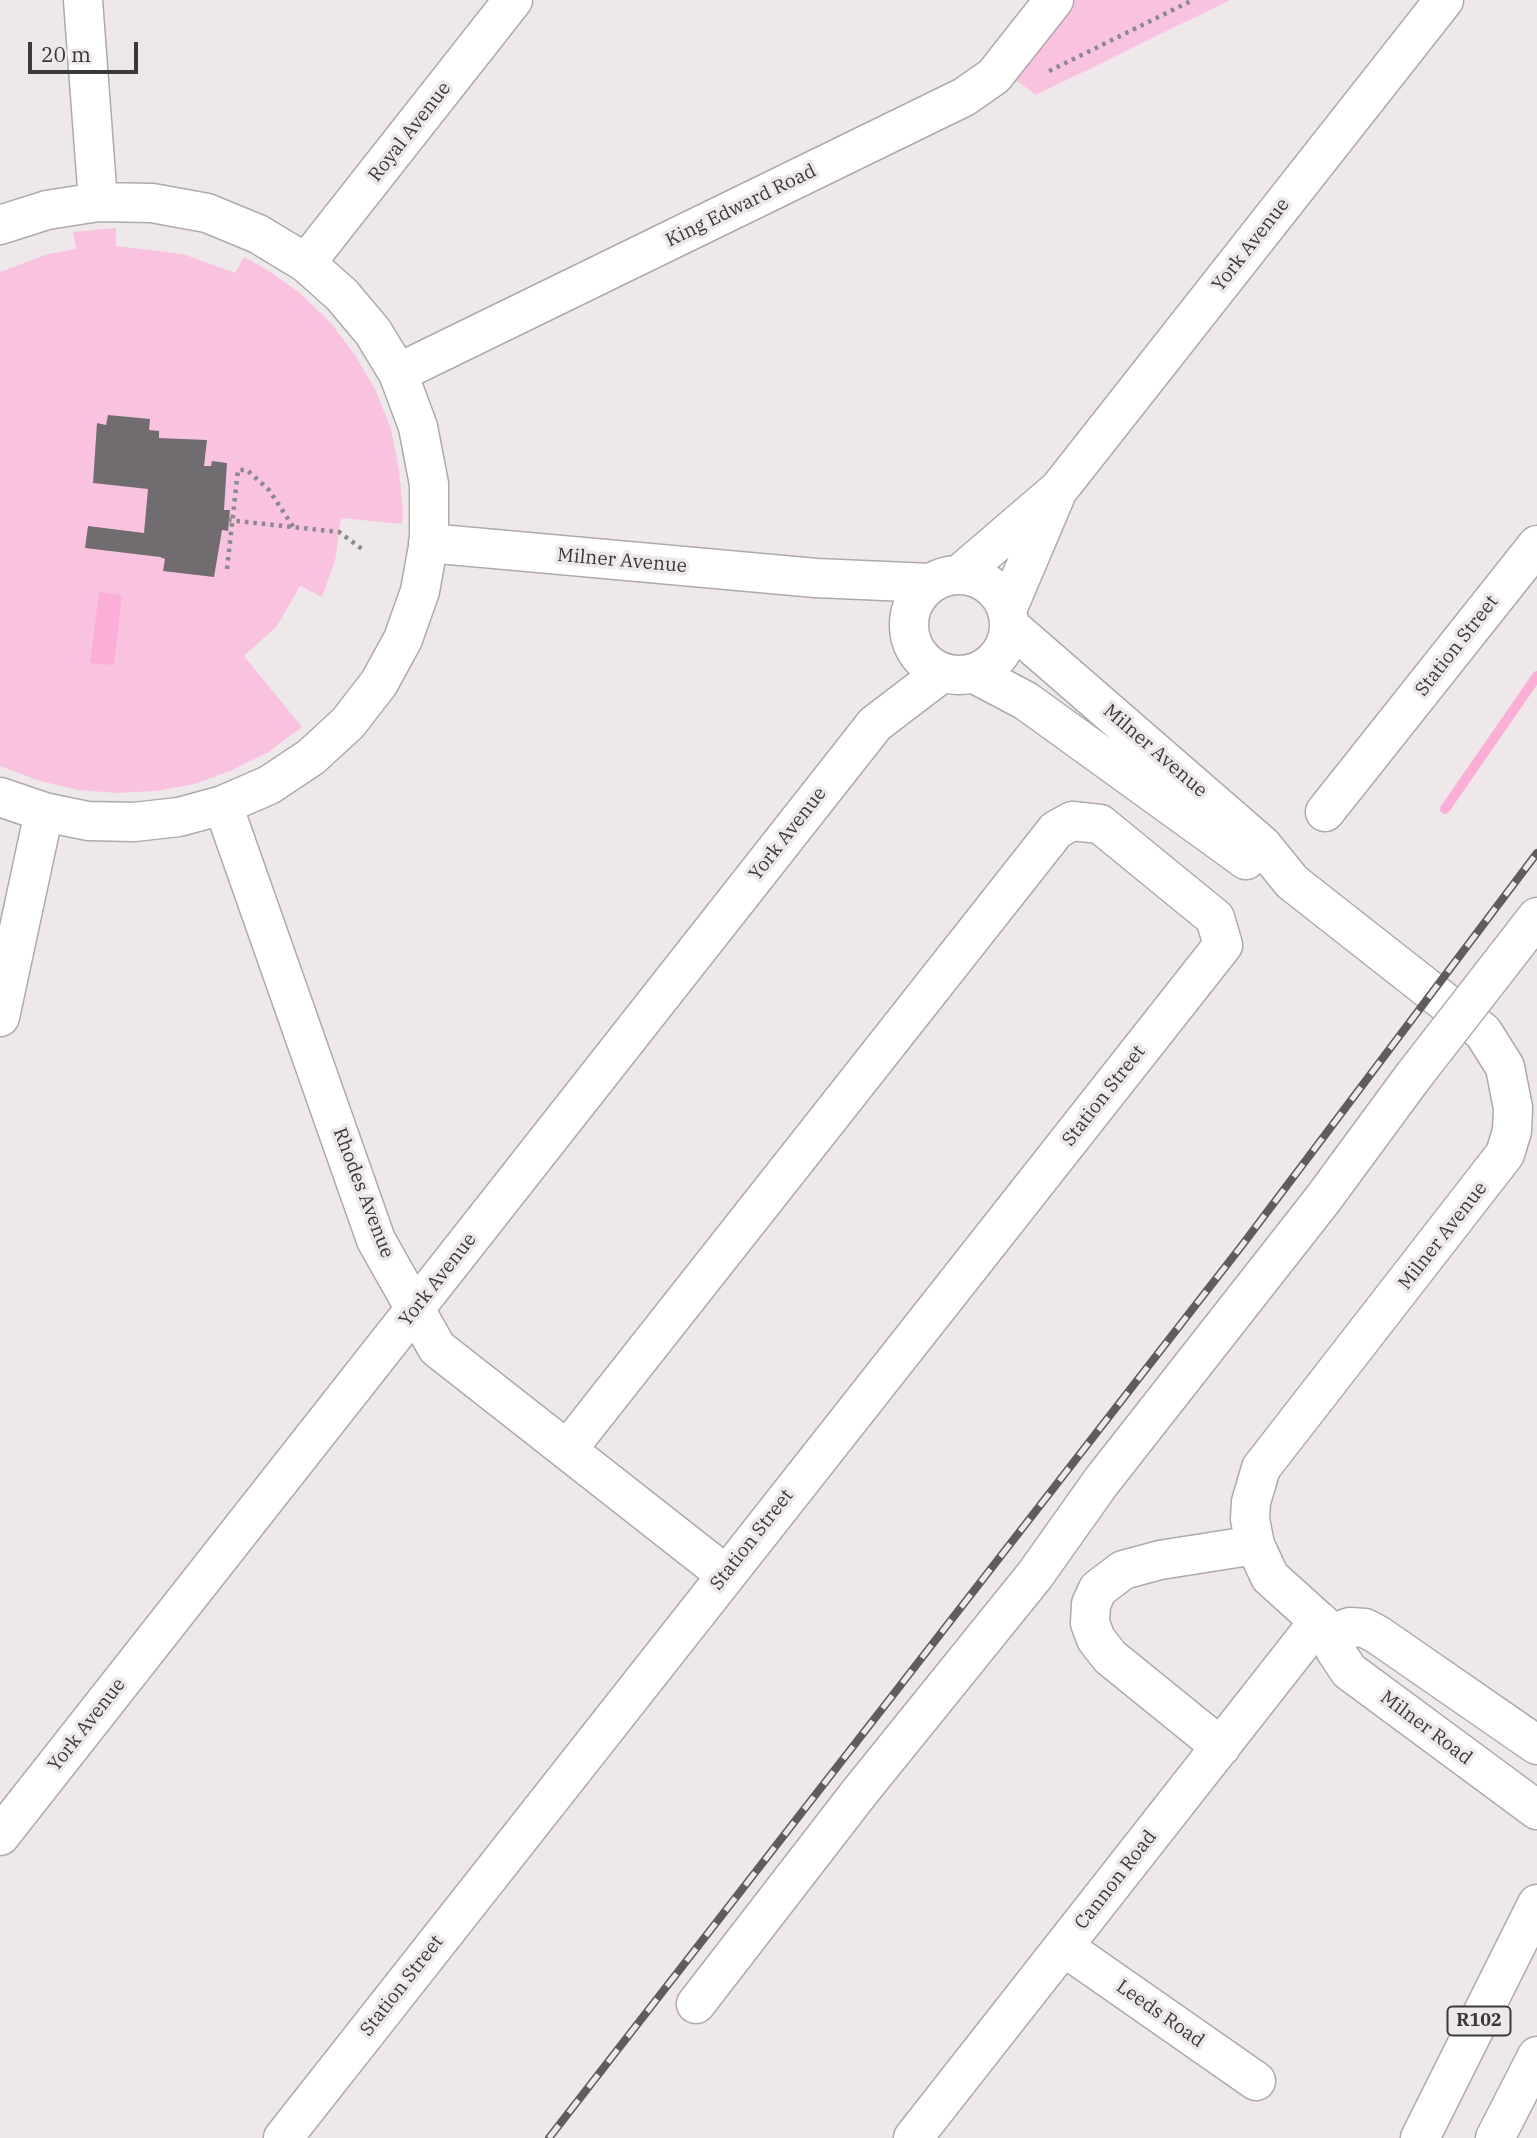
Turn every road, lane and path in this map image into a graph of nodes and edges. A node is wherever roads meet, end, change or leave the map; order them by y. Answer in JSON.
{"nodes":[{"id":1,"x":83,"y":0,"type":"edge"},
{"id":2,"x":513,"y":0,"type":"edge"},
{"id":3,"x":1054,"y":0,"type":"edge"},
{"id":4,"x":1193,"y":0,"type":"edge"},
{"id":5,"x":1444,"y":0,"type":"edge"},
{"id":6,"x":1016,"y":49,"type":"junction"},
{"id":7,"x":99,"y":202,"type":"junction"},
{"id":8,"x":0,"y":225,"type":"edge"},
{"id":9,"x":306,"y":263,"type":"junction"},
{"id":10,"x":398,"y":373,"type":"junction"},
{"id":11,"x":1059,"y":489,"type":"junction"},
{"id":12,"x":230,"y":520,"type":"junction"},
{"id":13,"x":294,"y":528,"type":"junction"},
{"id":14,"x":428,"y":542,"type":"junction"},
{"id":15,"x":1537,"y":545,"type":"edge"},
{"id":16,"x":362,"y":549,"type":"dead end"},
{"id":17,"x":227,"y":569,"type":"dead end"},
{"id":18,"x":816,"y":578,"type":"junction"},
{"id":19,"x":945,"y":578,"type":"junction"},
{"id":20,"x":1009,"y":618,"type":"junction"},
{"id":21,"x":909,"y":631,"type":"junction"},
{"id":22,"x":958,"y":673,"type":"junction"},
{"id":23,"x":875,"y":724,"type":"junction"},
{"id":24,"x":0,"y":797,"type":"edge"},
{"id":25,"x":223,"y":806,"type":"junction"},
{"id":26,"x":1325,"y":812,"type":"dead end"},
{"id":27,"x":44,"y":813,"type":"junction"},
{"id":28,"x":1292,"y":882,"type":"junction"},
{"id":29,"x":1537,"y":917,"type":"edge"},
{"id":30,"x":0,"y":1017,"type":"edge"},
{"id":31,"x":415,"y":1309,"type":"junction"},
{"id":32,"x":567,"y":1450,"type":"junction"},
{"id":33,"x":1255,"y":1545,"type":"junction"},
{"id":34,"x":725,"y":1574,"type":"junction"},
{"id":35,"x":1326,"y":1627,"type":"junction"},
{"id":36,"x":1537,"y":1745,"type":"edge"},
{"id":37,"x":1221,"y":1746,"type":"junction"},
{"id":38,"x":1537,"y":1810,"type":"edge"},
{"id":39,"x":0,"y":1836,"type":"edge"},
{"id":40,"x":1537,"y":1904,"type":"edge"},
{"id":41,"x":1064,"y":1947,"type":"junction"},
{"id":42,"x":696,"y":2004,"type":"dead end"},
{"id":43,"x":1537,"y":2056,"type":"edge"},
{"id":44,"x":1256,"y":2081,"type":"dead end"},
{"id":45,"x":283,"y":2138,"type":"edge"},
{"id":46,"x":914,"y":2138,"type":"edge"},
{"id":47,"x":1420,"y":2138,"type":"edge"},
{"id":48,"x":1495,"y":2138,"type":"edge"}],
"edges":[{"from":1,"to":7,"type":"street"},
{"from":2,"to":9,"type":"street","name":"Royal Avenue"},
{"from":3,"to":6,"type":"street","name":"King Edward Road"},
{"from":4,"to":6,"type":"path"},
{"from":5,"to":11,"type":"street","name":"York Avenue"},
{"from":6,"to":10,"type":"street","name":"King Edward Road"},
{"from":7,"to":8,"type":"street"},
{"from":7,"to":9,"type":"street"},
{"from":9,"to":10,"type":"street"},
{"from":10,"to":14,"type":"street"},
{"from":11,"to":19,"type":"street","name":"York Avenue"},
{"from":11,"to":20,"type":"street","name":"York Avenue"},
{"from":12,"to":13,"type":"path"},
{"from":12,"to":13,"type":"path"},
{"from":12,"to":17,"type":"path"},
{"from":13,"to":16,"type":"path"},
{"from":14,"to":18,"type":"street","name":"Milner Avenue"},
{"from":14,"to":25,"type":"street"},
{"from":15,"to":26,"type":"street","name":"Station Street"},
{"from":18,"to":19,"type":"street","name":"Milner Avenue"},
{"from":18,"to":21,"type":"street","name":"Milner Avenue"},
{"from":19,"to":20,"type":"street"},
{"from":19,"to":21,"type":"street"},
{"from":20,"to":22,"type":"street"},
{"from":20,"to":28,"type":"street","name":"Milner Avenue"},
{"from":21,"to":22,"type":"street"},
{"from":21,"to":23,"type":"street","name":"York Avenue"},
{"from":22,"to":23,"type":"street","name":"York Avenue"},
{"from":22,"to":28,"type":"street","name":"Milner Avenue"},
{"from":23,"to":31,"type":"street","name":"York Avenue"},
{"from":24,"to":27,"type":"street"},
{"from":25,"to":27,"type":"street"},
{"from":25,"to":31,"type":"street","name":"Rhodes Avenue"},
{"from":27,"to":30,"type":"street"},
{"from":28,"to":33,"type":"street","name":"Milner Avenue"},
{"from":29,"to":42,"type":"street","bridge":true},
{"from":31,"to":32,"type":"street","name":"Rhodes Avenue"},
{"from":31,"to":39,"type":"street","name":"York Avenue"},
{"from":32,"to":34,"type":"street","name":"Rhodes Avenue"},
{"from":32,"to":34,"type":"street","name":"Station Street"},
{"from":33,"to":35,"type":"street","name":"Milner Avenue"},
{"from":33,"to":37,"type":"street"},
{"from":34,"to":45,"type":"street","name":"Station Street"},
{"from":35,"to":36,"type":"street"},
{"from":35,"to":37,"type":"street","name":"Cannon Road"},
{"from":35,"to":38,"type":"street","name":"Milner Road"},
{"from":37,"to":41,"type":"street","name":"Cannon Road"},
{"from":40,"to":47,"type":"street","number":"R102"},
{"from":41,"to":44,"type":"street","name":"Leeds Road"},
{"from":41,"to":46,"type":"street","name":"Cannon Road"},
{"from":43,"to":48,"type":"street"}]}
